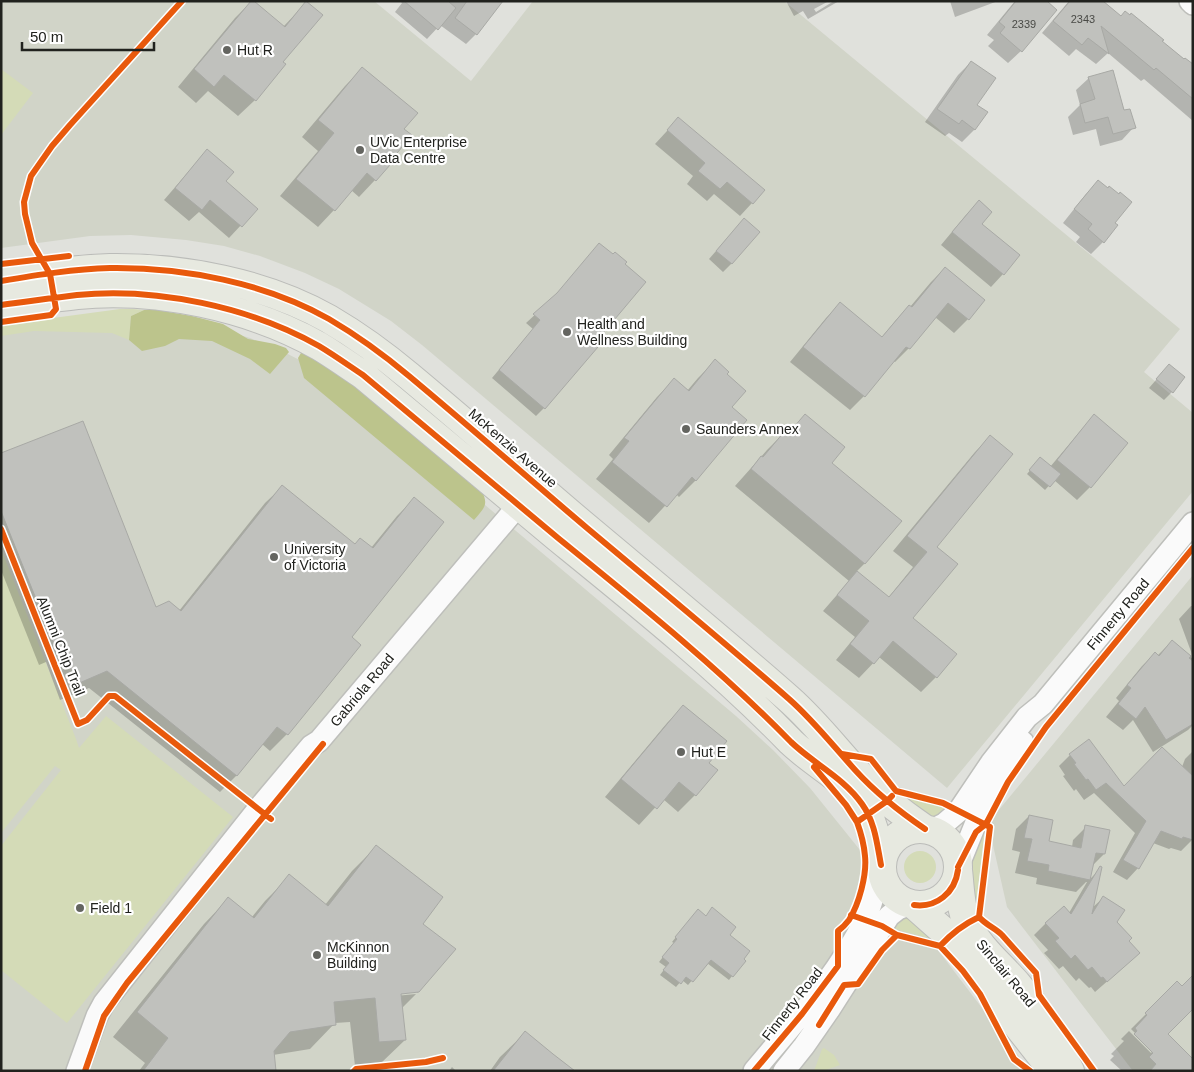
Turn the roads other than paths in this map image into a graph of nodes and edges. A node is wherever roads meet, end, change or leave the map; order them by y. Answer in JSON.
{"nodes":[{"id":1,"x":1,"y":281,"type":"edge"},
{"id":2,"x":1,"y":305,"type":"edge"},
{"id":3,"x":536,"y":484,"type":"junction"},
{"id":4,"x":519,"y":506,"type":"junction"},
{"id":5,"x":1193,"y":523,"type":"edge"},
{"id":6,"x":1043,"y":704,"type":"junction"},
{"id":7,"x":926,"y":829,"type":"junction"},
{"id":8,"x":881,"y":866,"type":"junction"},
{"id":9,"x":958,"y":869,"type":"junction"},
{"id":10,"x":912,"y":905,"type":"junction"},
{"id":11,"x":77,"y":1071,"type":"edge"},
{"id":12,"x":754,"y":1071,"type":"edge"},
{"id":13,"x":784,"y":1071,"type":"edge"},
{"id":14,"x":1053,"y":1071,"type":"edge"},
{"id":15,"x":1070,"y":1071,"type":"edge"}],
"edges":[{"from":1,"to":3,"type":"main road","name":"McKenzie Avenue"},
{"from":2,"to":4,"type":"main road"},
{"from":3,"to":4,"type":"street","name":"Gabriola Road"},
{"from":3,"to":7,"type":"main road","name":"McKenzie Avenue"},
{"from":4,"to":8,"type":"main road"},
{"from":4,"to":11,"type":"street","name":"Gabriola Road"},
{"from":5,"to":6,"type":"street","name":"Finnerty Road"},
{"from":6,"to":7,"type":"street","name":"Finnerty Road"},
{"from":6,"to":9,"type":"street","name":"Finnerty Road"},
{"from":7,"to":8,"type":"main road"},
{"from":7,"to":9,"type":"main road"},
{"from":8,"to":10,"type":"main road"},
{"from":8,"to":12,"type":"street","name":"Finnerty Road"},
{"from":9,"to":10,"type":"main road"},
{"from":9,"to":15,"type":"main road","name":"Sinclair Road"},
{"from":10,"to":13,"type":"street"},
{"from":10,"to":14,"type":"main road","name":"Sinclair Road"}]}
